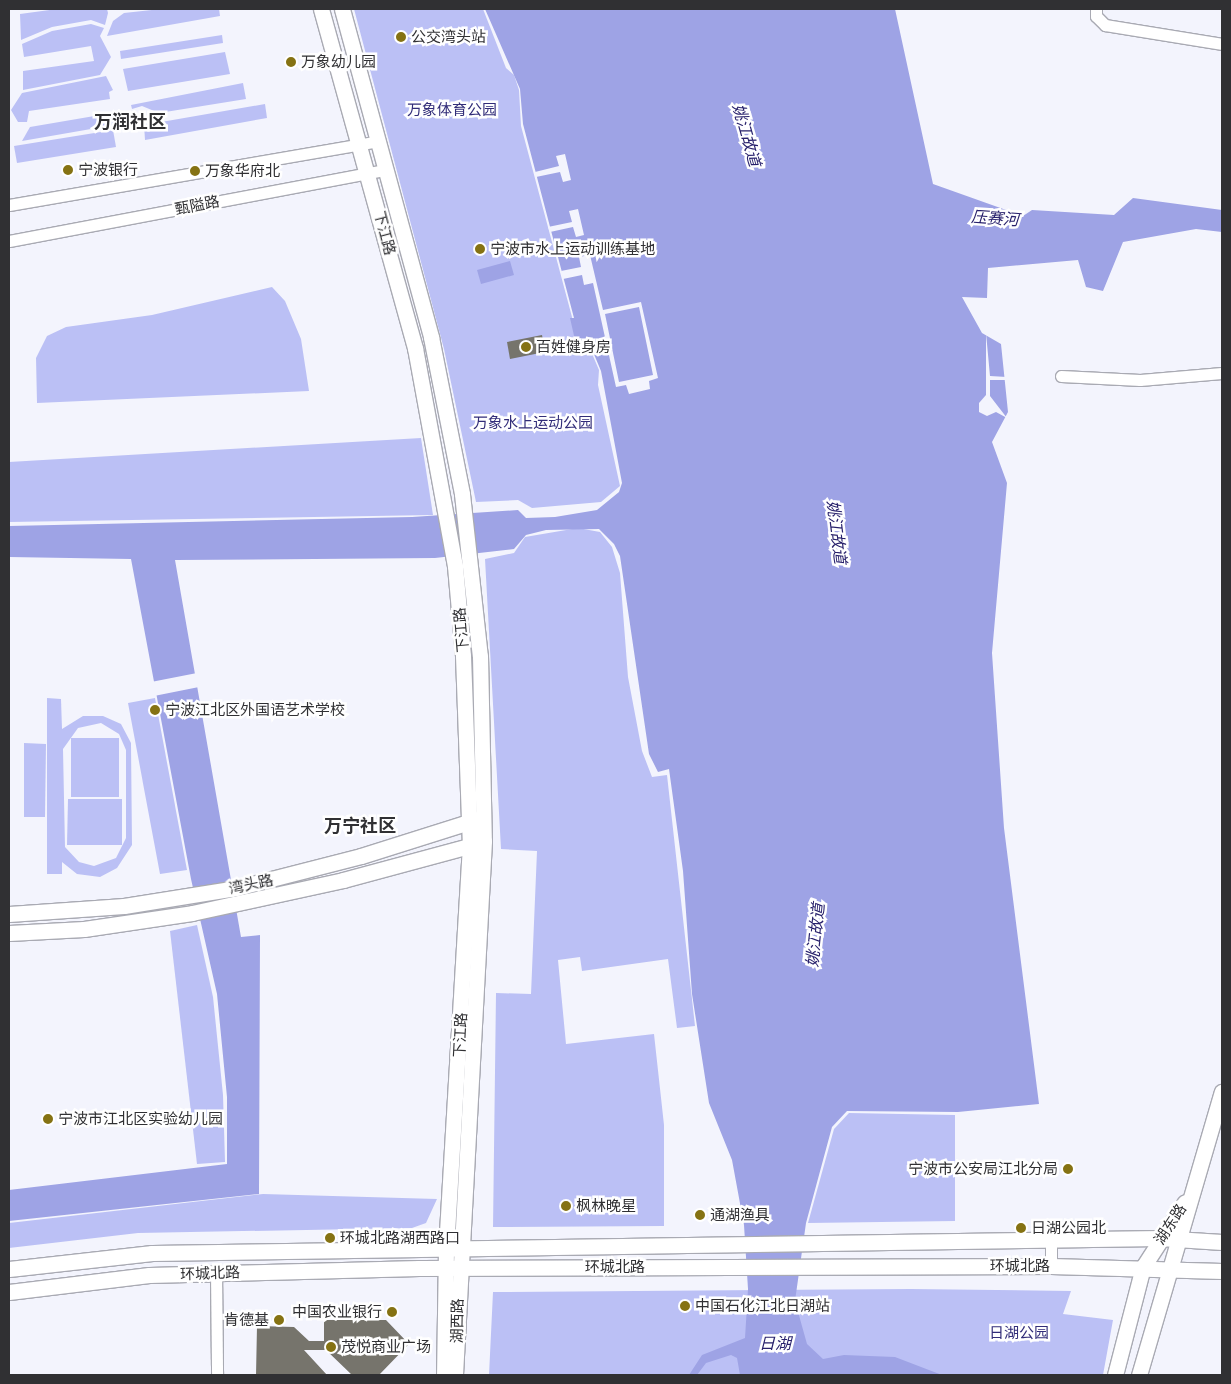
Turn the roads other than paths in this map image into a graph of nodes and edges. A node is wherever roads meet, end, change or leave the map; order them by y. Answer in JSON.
{"nodes":[{"id":1,"x":321,"y":9,"type":"edge"},
{"id":2,"x":342,"y":9,"type":"edge"},
{"id":3,"x":1096,"y":9,"type":"edge"},
{"id":4,"x":1222,"y":44,"type":"edge"},
{"id":5,"x":379,"y":141,"type":"junction"},
{"id":6,"x":359,"y":145,"type":"junction"},
{"id":7,"x":386,"y":170,"type":"junction"},
{"id":8,"x":368,"y":173,"type":"junction"},
{"id":9,"x":9,"y":206,"type":"edge"},
{"id":10,"x":9,"y":241,"type":"edge"},
{"id":11,"x":1222,"y":373,"type":"edge"},
{"id":12,"x":1061,"y":376,"type":"dead end"},
{"id":13,"x":485,"y":816,"type":"junction"},
{"id":14,"x":470,"y":821,"type":"junction"},
{"id":15,"x":477,"y":843,"type":"junction"},
{"id":16,"x":467,"y":903,"type":"junction"},
{"id":17,"x":481,"y":912,"type":"junction"},
{"id":18,"x":9,"y":914,"type":"edge"},
{"id":19,"x":9,"y":933,"type":"edge"},
{"id":20,"x":1222,"y":1092,"type":"edge"},
{"id":21,"x":1190,"y":1195,"type":"junction"},
{"id":22,"x":1160,"y":1238,"type":"junction"},
{"id":23,"x":1179,"y":1239,"type":"junction"},
{"id":24,"x":1051,"y":1240,"type":"junction"},
{"id":25,"x":1222,"y":1242,"type":"edge"},
{"id":26,"x":454,"y":1250,"type":"junction"},
{"id":27,"x":1051,"y":1266,"type":"junction"},
{"id":28,"x":1144,"y":1267,"type":"junction"},
{"id":29,"x":452,"y":1268,"type":"junction"},
{"id":30,"x":9,"y":1269,"type":"edge"},
{"id":31,"x":1173,"y":1269,"type":"junction"},
{"id":32,"x":1222,"y":1271,"type":"edge"},
{"id":33,"x":216,"y":1272,"type":"junction"},
{"id":34,"x":9,"y":1292,"type":"edge"},
{"id":35,"x":217,"y":1375,"type":"edge"},
{"id":36,"x":444,"y":1375,"type":"edge"},
{"id":37,"x":456,"y":1375,"type":"edge"},
{"id":38,"x":1115,"y":1375,"type":"edge"},
{"id":39,"x":1139,"y":1375,"type":"edge"}],
"edges":[{"from":1,"to":6,"type":"main road","name":"下江路"},
{"from":2,"to":5,"type":"main road","name":"下江路"},
{"from":3,"to":4,"type":"street"},
{"from":5,"to":6,"type":"street","name":"甄隘路"},
{"from":5,"to":7,"type":"main road","name":"下江路"},
{"from":6,"to":8,"type":"main road","name":"下江路"},
{"from":6,"to":9,"type":"street","name":"甄隘路"},
{"from":7,"to":8,"type":"street","name":"甄隘路"},
{"from":7,"to":13,"type":"main road","name":"下江路"},
{"from":8,"to":10,"type":"street","name":"甄隘路"},
{"from":8,"to":14,"type":"main road","name":"下江路"},
{"from":11,"to":12,"type":"street"},
{"from":13,"to":14,"type":"main road","name":"湾头路"},
{"from":13,"to":15,"type":"main road","name":"下江路"},
{"from":14,"to":15,"type":"main road","name":"下江路"},
{"from":14,"to":18,"type":"main road","name":"湾头路"},
{"from":15,"to":16,"type":"main road","name":"下江路"},
{"from":15,"to":17,"type":"main road","name":"下江路"},
{"from":15,"to":19,"type":"main road","name":"湾头路"},
{"from":16,"to":17,"type":"street"},
{"from":16,"to":26,"type":"main road","name":"下江路"},
{"from":17,"to":26,"type":"main road","name":"下江路"},
{"from":20,"to":21,"type":"main road"},
{"from":21,"to":22,"type":"main road","name":"湖东路"},
{"from":21,"to":23,"type":"main road","name":"湖东路"},
{"from":22,"to":23,"type":"main road","name":"环城北路"},
{"from":22,"to":24,"type":"main road","name":"环城北路"},
{"from":22,"to":28,"type":"main road","name":"湖东路"},
{"from":23,"to":25,"type":"main road","name":"环城北路"},
{"from":23,"to":31,"type":"main road","name":"湖东路"},
{"from":24,"to":26,"type":"main road","name":"环城北路"},
{"from":24,"to":27,"type":"street"},
{"from":26,"to":29,"type":"main road","name":"下江路"},
{"from":26,"to":30,"type":"main road","name":"环城北路"},
{"from":27,"to":28,"type":"main road","name":"环城北路"},
{"from":27,"to":29,"type":"main road","name":"环城北路"},
{"from":28,"to":31,"type":"main road","name":"环城北路"},
{"from":28,"to":38,"type":"main road","name":"湖东路"},
{"from":29,"to":33,"type":"main road","name":"环城北路"},
{"from":29,"to":36,"type":"main road","name":"湖西路"},
{"from":29,"to":37,"type":"main road","name":"湖西路"},
{"from":31,"to":32,"type":"main road","name":"环城北路"},
{"from":31,"to":39,"type":"main road","name":"湖东路"},
{"from":33,"to":34,"type":"main road","name":"环城北路"},
{"from":33,"to":35,"type":"street"}]}
